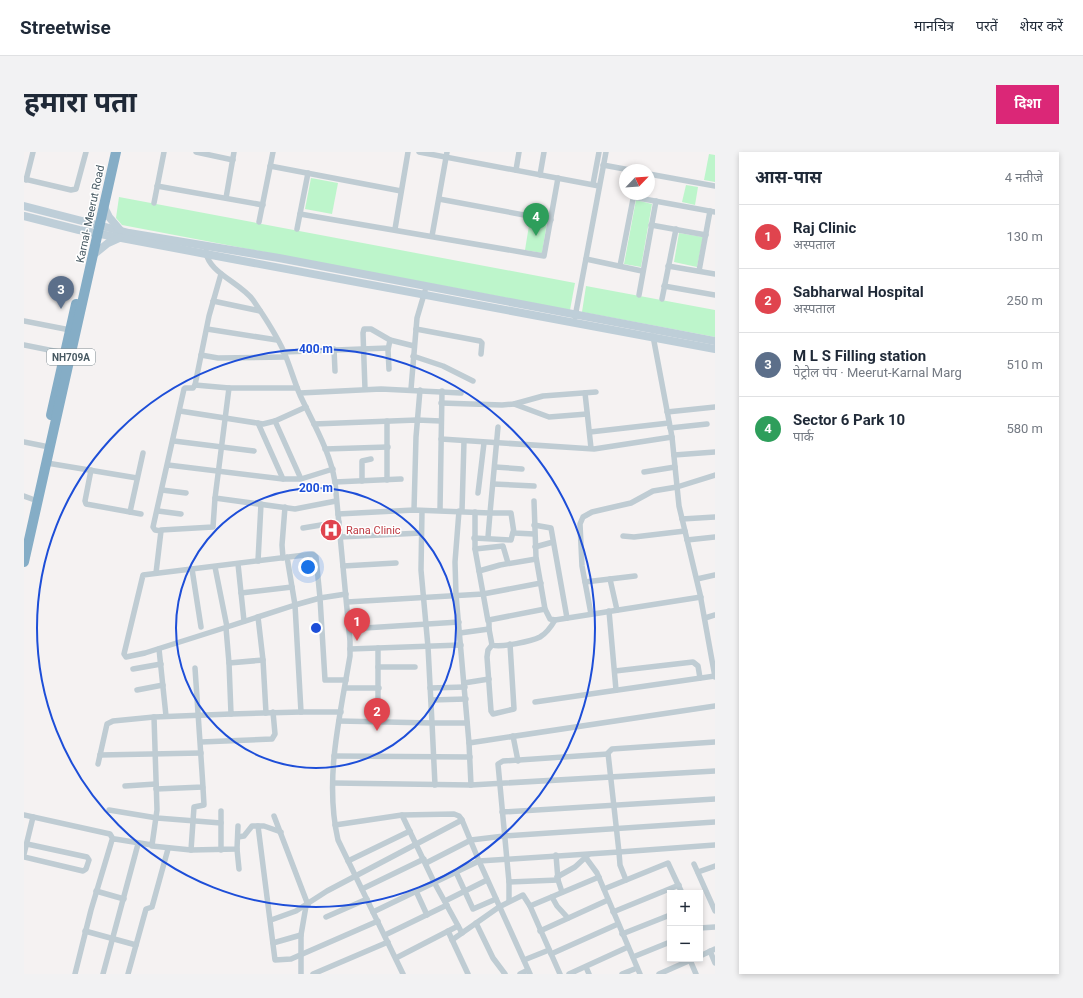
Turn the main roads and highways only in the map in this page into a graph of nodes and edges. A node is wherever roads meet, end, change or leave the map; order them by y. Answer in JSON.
{"nodes":[{"id":1,"x":110,"y":152,"type":"edge"},
{"id":2,"x":116,"y":152,"type":"edge"},
{"id":3,"x":96,"y":229,"type":"junction"},
{"id":4,"x":28,"y":497,"type":"edge"},
{"id":5,"x":24,"y":534,"type":"edge"},
{"id":6,"x":24,"y":562,"type":"edge"}],
"edges":[{"from":1,"to":3,"type":"highway","number":"NH709A"},
{"from":2,"to":3,"type":"highway","name":"Karnal- Meerut Road","number":"NH709A"},
{"from":3,"to":4,"type":"highway","number":"NH709A"},
{"from":3,"to":6,"type":"highway","name":"Karnal- Meerut Road","number":"NH709A"},
{"from":4,"to":5,"type":"highway","number":"NH709A"}]}
